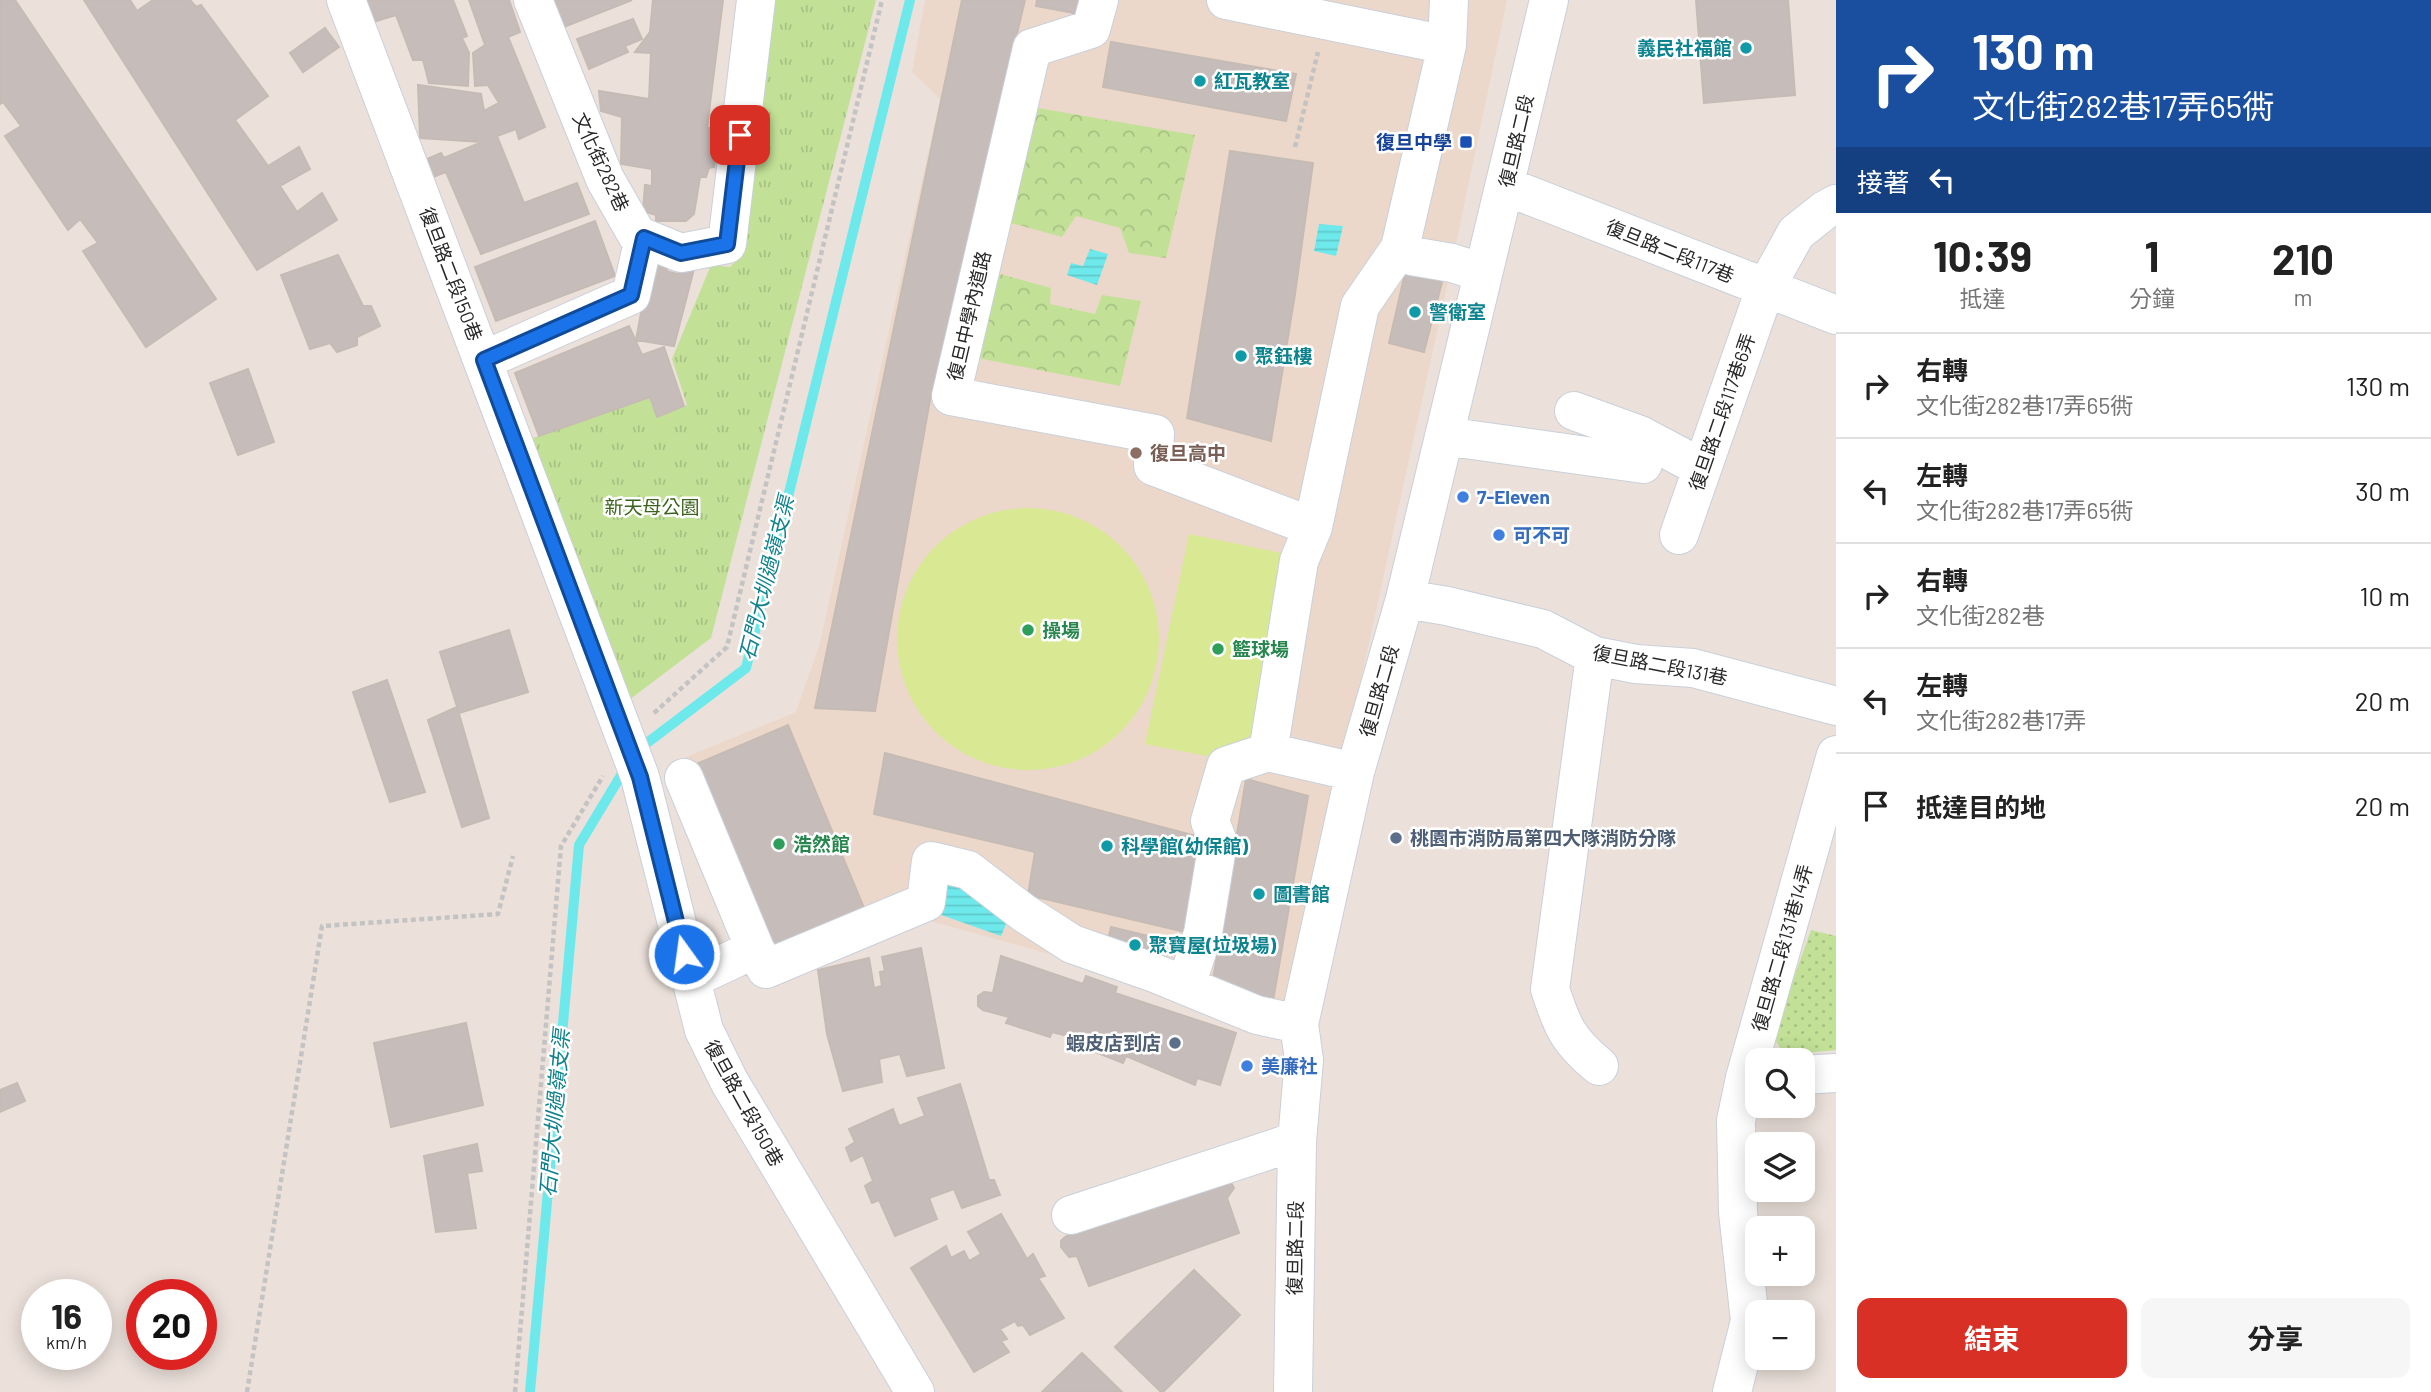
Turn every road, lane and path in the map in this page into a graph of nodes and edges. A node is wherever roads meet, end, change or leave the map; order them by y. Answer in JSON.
{"nodes":[{"id":1,"x":346,"y":0,"type":"edge"},
{"id":2,"x":533,"y":0,"type":"edge"},
{"id":3,"x":756,"y":0,"type":"edge"},
{"id":4,"x":882,"y":0,"type":"edge"},
{"id":5,"x":1099,"y":0,"type":"edge"},
{"id":6,"x":1226,"y":0,"type":"edge"},
{"id":7,"x":1449,"y":0,"type":"edge"},
{"id":8,"x":1549,"y":0,"type":"edge"},
{"id":9,"x":1320,"y":44,"type":"dead end"},
{"id":10,"x":1447,"y":45,"type":"junction"},
{"id":11,"x":1295,"y":147,"type":"dead end"},
{"id":12,"x":1505,"y":186,"type":"junction"},
{"id":13,"x":1836,"y":204,"type":"edge"},
{"id":14,"x":644,"y":238,"type":"junction"},
{"id":15,"x":1400,"y":248,"type":"junction"},
{"id":16,"x":1483,"y":273,"type":"junction"},
{"id":17,"x":1765,"y":289,"type":"junction"},
{"id":18,"x":1836,"y":315,"type":"edge"},
{"id":19,"x":484,"y":360,"type":"junction"},
{"id":20,"x":1574,"y":411,"type":"dead end"},
{"id":21,"x":1444,"y":436,"type":"junction"},
{"id":22,"x":1643,"y":464,"type":"dead end"},
{"id":23,"x":1702,"y":468,"type":"junction"},
{"id":24,"x":1313,"y":527,"type":"junction"},
{"id":25,"x":1679,"y":535,"type":"dead end"},
{"id":26,"x":1405,"y":599,"type":"junction"},
{"id":27,"x":1595,"y":656,"type":"junction"},
{"id":28,"x":1836,"y":706,"type":"edge"},
{"id":29,"x":626,"y":737,"type":"junction"},
{"id":30,"x":1268,"y":752,"type":"junction"},
{"id":31,"x":1836,"y":755,"type":"edge"},
{"id":32,"x":1355,"y":772,"type":"junction"},
{"id":33,"x":684,"y":778,"type":"dead end"},
{"id":34,"x":513,"y":856,"type":"dead end"},
{"id":35,"x":755,"y":949,"type":"junction"},
{"id":36,"x":691,"y":979,"type":"junction"},
{"id":37,"x":1186,"y":986,"type":"junction"},
{"id":38,"x":1300,"y":1024,"type":"junction"},
{"id":39,"x":1759,"y":1048,"type":"edge"},
{"id":40,"x":1599,"y":1066,"type":"dead end"},
{"id":41,"x":1836,"y":1073,"type":"edge"},
{"id":42,"x":1815,"y":1074,"type":"edge"},
{"id":43,"x":1745,"y":1095,"type":"edge"},
{"id":44,"x":1297,"y":1141,"type":"junction"},
{"id":45,"x":1071,"y":1215,"type":"dead end"},
{"id":46,"x":247,"y":1392,"type":"edge"},
{"id":47,"x":515,"y":1392,"type":"edge"},
{"id":48,"x":915,"y":1392,"type":"edge"},
{"id":49,"x":1293,"y":1392,"type":"edge"},
{"id":50,"x":1732,"y":1392,"type":"edge"}],
"edges":[{"from":1,"to":19,"type":"street","name":"復旦路二段150巷"},
{"from":2,"to":14,"type":"street","name":"文化街282巷"},
{"from":3,"to":14,"type":"street"},
{"from":4,"to":29,"type":"path"},
{"from":5,"to":24,"type":"street","name":"復旦中學內道路"},
{"from":6,"to":10,"type":"street"},
{"from":7,"to":10,"type":"street"},
{"from":8,"to":12,"type":"street","name":"復旦路二段"},
{"from":9,"to":11,"type":"path"},
{"from":10,"to":15,"type":"street"},
{"from":12,"to":16,"type":"street","name":"復旦路二段"},
{"from":12,"to":17,"type":"street","name":"復旦路二段117巷"},
{"from":13,"to":17,"type":"street","name":"復旦路二段117巷6弄"},
{"from":14,"to":19,"type":"street"},
{"from":15,"to":16,"type":"street"},
{"from":15,"to":24,"type":"street"},
{"from":16,"to":21,"type":"street","name":"復旦路二段"},
{"from":17,"to":18,"type":"street","name":"復旦路二段117巷"},
{"from":17,"to":23,"type":"street","name":"復旦路二段117巷6弄"},
{"from":19,"to":29,"type":"street","name":"復旦路二段150巷"},
{"from":20,"to":23,"type":"street"},
{"from":21,"to":22,"type":"street"},
{"from":21,"to":26,"type":"street","name":"復旦路二段"},
{"from":23,"to":25,"type":"street","name":"復旦路二段117巷6弄"},
{"from":24,"to":30,"type":"street"},
{"from":26,"to":27,"type":"street","name":"復旦路二段131巷"},
{"from":26,"to":32,"type":"street","name":"復旦路二段"},
{"from":27,"to":28,"type":"street","name":"復旦路二段131巷"},
{"from":27,"to":40,"type":"street"},
{"from":29,"to":36,"type":"street","name":"復旦路二段150巷"},
{"from":29,"to":47,"type":"path"},
{"from":30,"to":32,"type":"street"},
{"from":30,"to":37,"type":"street"},
{"from":31,"to":39,"type":"street","name":"復旦路二段131巷14弄"},
{"from":32,"to":38,"type":"street","name":"復旦路二段"},
{"from":33,"to":35,"type":"street"},
{"from":34,"to":46,"type":"path"},
{"from":35,"to":36,"type":"street"},
{"from":35,"to":37,"type":"street"},
{"from":36,"to":48,"type":"street","name":"復旦路二段150巷"},
{"from":37,"to":38,"type":"street"},
{"from":38,"to":44,"type":"street","name":"復旦路二段"},
{"from":41,"to":42,"type":"street"},
{"from":43,"to":50,"type":"street","name":"復旦路二段131巷14弄"},
{"from":44,"to":45,"type":"street"},
{"from":44,"to":49,"type":"street","name":"復旦路二段"}]}
